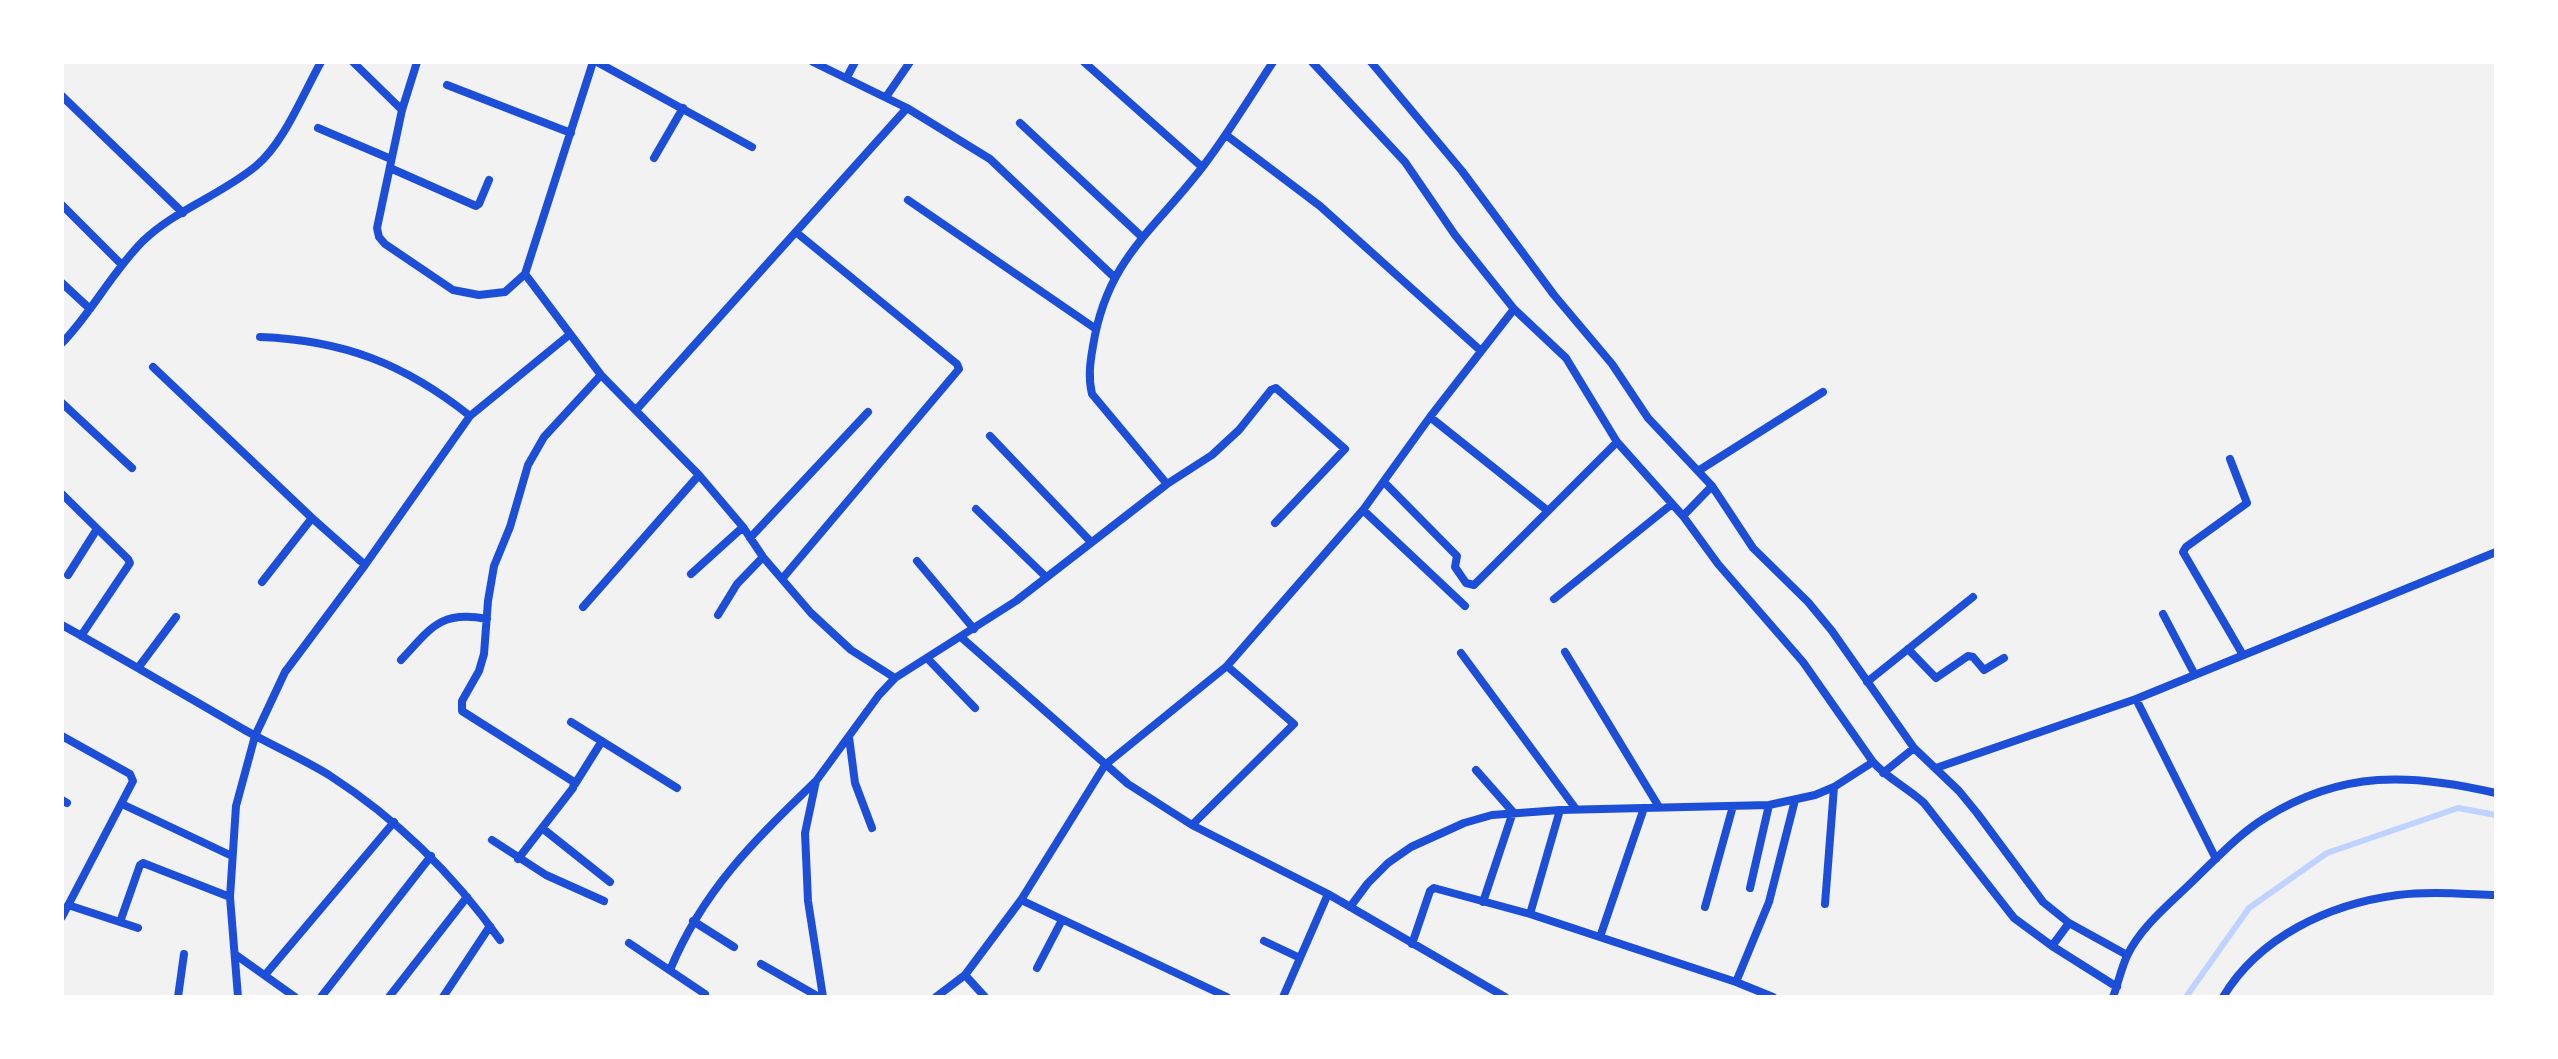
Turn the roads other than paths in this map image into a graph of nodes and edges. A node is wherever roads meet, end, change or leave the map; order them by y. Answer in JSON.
{"nodes":[{"id":1,"x":321,"y":62,"type":"edge"},
{"id":2,"x":353,"y":62,"type":"edge"},
{"id":3,"x":417,"y":62,"type":"edge"},
{"id":4,"x":595,"y":62,"type":"edge"},
{"id":5,"x":813,"y":62,"type":"edge"},
{"id":6,"x":855,"y":62,"type":"edge"},
{"id":7,"x":910,"y":62,"type":"edge"},
{"id":8,"x":1084,"y":62,"type":"edge"},
{"id":9,"x":1312,"y":62,"type":"edge"},
{"id":10,"x":1371,"y":62,"type":"edge"},
{"id":11,"x":1269,"y":63,"type":"edge"},
{"id":12,"x":847,"y":77,"type":"junction"},
{"id":13,"x":447,"y":85,"type":"dead end"},
{"id":14,"x":62,"y":96,"type":"edge"},
{"id":15,"x":886,"y":97,"type":"junction"},
{"id":16,"x":683,"y":108,"type":"junction"},
{"id":17,"x":907,"y":108,"type":"junction"},
{"id":18,"x":402,"y":110,"type":"junction"},
{"id":19,"x":1020,"y":123,"type":"dead end"},
{"id":20,"x":318,"y":128,"type":"dead end"},
{"id":21,"x":571,"y":133,"type":"junction"},
{"id":22,"x":1226,"y":135,"type":"junction"},
{"id":23,"x":752,"y":147,"type":"dead end"},
{"id":24,"x":654,"y":158,"type":"dead end"},
{"id":25,"x":390,"y":164,"type":"junction"},
{"id":26,"x":1202,"y":167,"type":"junction"},
{"id":27,"x":489,"y":180,"type":"dead end"},
{"id":28,"x":908,"y":200,"type":"dead end"},
{"id":29,"x":62,"y":205,"type":"edge"},
{"id":30,"x":183,"y":213,"type":"junction"},
{"id":31,"x":797,"y":233,"type":"junction"},
{"id":32,"x":1142,"y":237,"type":"junction"},
{"id":33,"x":122,"y":265,"type":"junction"},
{"id":34,"x":525,"y":274,"type":"junction"},
{"id":35,"x":1114,"y":277,"type":"junction"},
{"id":36,"x":62,"y":283,"type":"edge"},
{"id":37,"x":90,"y":309,"type":"junction"},
{"id":38,"x":1514,"y":309,"type":"junction"},
{"id":39,"x":1096,"y":329,"type":"junction"},
{"id":40,"x":569,"y":335,"type":"junction"},
{"id":41,"x":260,"y":337,"type":"dead end"},
{"id":42,"x":63,"y":340,"type":"edge"},
{"id":43,"x":1481,"y":351,"type":"junction"},
{"id":44,"x":153,"y":367,"type":"dead end"},
{"id":45,"x":601,"y":375,"type":"junction"},
{"id":46,"x":1823,"y":392,"type":"dead end"},
{"id":47,"x":62,"y":403,"type":"edge"},
{"id":48,"x":636,"y":410,"type":"junction"},
{"id":49,"x":868,"y":412,"type":"dead end"},
{"id":50,"x":470,"y":416,"type":"junction"},
{"id":51,"x":1430,"y":417,"type":"junction"},
{"id":52,"x":990,"y":436,"type":"dead end"},
{"id":53,"x":1617,"y":442,"type":"junction"},
{"id":54,"x":2230,"y":459,"type":"dead end"},
{"id":55,"x":132,"y":468,"type":"dead end"},
{"id":56,"x":1698,"y":471,"type":"junction"},
{"id":57,"x":699,"y":475,"type":"junction"},
{"id":58,"x":1384,"y":482,"type":"junction"},
{"id":59,"x":1167,"y":484,"type":"junction"},
{"id":60,"x":1709,"y":489,"type":"junction"},
{"id":61,"x":62,"y":494,"type":"edge"},
{"id":62,"x":1672,"y":504,"type":"junction"},
{"id":63,"x":976,"y":509,"type":"dead end"},
{"id":64,"x":1363,"y":510,"type":"junction"},
{"id":65,"x":1548,"y":511,"type":"junction"},
{"id":66,"x":1686,"y":512,"type":"junction"},
{"id":67,"x":312,"y":518,"type":"junction"},
{"id":68,"x":1275,"y":523,"type":"dead end"},
{"id":69,"x":743,"y":527,"type":"junction"},
{"id":70,"x":97,"y":529,"type":"junction"},
{"id":71,"x":750,"y":538,"type":"junction"},
{"id":72,"x":1091,"y":542,"type":"junction"},
{"id":73,"x":2496,"y":552,"type":"edge"},
{"id":74,"x":763,"y":557,"type":"junction"},
{"id":75,"x":917,"y":561,"type":"dead end"},
{"id":76,"x":365,"y":565,"type":"junction"},
{"id":77,"x":691,"y":574,"type":"dead end"},
{"id":78,"x":68,"y":575,"type":"dead end"},
{"id":79,"x":1046,"y":577,"type":"junction"},
{"id":80,"x":782,"y":579,"type":"junction"},
{"id":81,"x":262,"y":582,"type":"dead end"},
{"id":82,"x":1973,"y":597,"type":"dead end"},
{"id":83,"x":1554,"y":599,"type":"dead end"},
{"id":84,"x":1465,"y":606,"type":"dead end"},
{"id":85,"x":583,"y":607,"type":"dead end"},
{"id":86,"x":2163,"y":614,"type":"dead end"},
{"id":87,"x":718,"y":615,"type":"dead end"},
{"id":88,"x":176,"y":617,"type":"dead end"},
{"id":89,"x":487,"y":619,"type":"junction"},
{"id":90,"x":62,"y":625,"type":"edge"},
{"id":91,"x":974,"y":629,"type":"junction"},
{"id":92,"x":81,"y":636,"type":"junction"},
{"id":93,"x":962,"y":638,"type":"junction"},
{"id":94,"x":1908,"y":649,"type":"junction"},
{"id":95,"x":1565,"y":652,"type":"dead end"},
{"id":96,"x":1461,"y":653,"type":"dead end"},
{"id":97,"x":2243,"y":655,"type":"junction"},
{"id":98,"x":2004,"y":658,"type":"dead end"},
{"id":99,"x":928,"y":659,"type":"junction"},
{"id":100,"x":401,"y":660,"type":"dead end"},
{"id":101,"x":1227,"y":666,"type":"junction"},
{"id":102,"x":138,"y":668,"type":"junction"},
{"id":103,"x":2195,"y":675,"type":"junction"},
{"id":104,"x":895,"y":678,"type":"junction"},
{"id":105,"x":1867,"y":682,"type":"junction"},
{"id":106,"x":2136,"y":699,"type":"junction"},
{"id":107,"x":975,"y":708,"type":"dead end"},
{"id":108,"x":571,"y":722,"type":"dead end"},
{"id":109,"x":255,"y":736,"type":"junction"},
{"id":110,"x":849,"y":736,"type":"junction"},
{"id":111,"x":63,"y":738,"type":"edge"},
{"id":112,"x":602,"y":741,"type":"junction"},
{"id":113,"x":1914,"y":748,"type":"junction"},
{"id":114,"x":1873,"y":762,"type":"junction"},
{"id":115,"x":1105,"y":765,"type":"junction"},
{"id":116,"x":1936,"y":768,"type":"junction"},
{"id":117,"x":1476,"y":770,"type":"dead end"},
{"id":118,"x":1887,"y":770,"type":"junction"},
{"id":119,"x":816,"y":781,"type":"junction"},
{"id":120,"x":575,"y":784,"type":"junction"},
{"id":121,"x":1834,"y":787,"type":"junction"},
{"id":122,"x":677,"y":788,"type":"dead end"},
{"id":123,"x":2496,"y":793,"type":"edge"},
{"id":124,"x":1795,"y":800,"type":"junction"},
{"id":125,"x":122,"y":804,"type":"junction"},
{"id":126,"x":1769,"y":805,"type":"junction"},
{"id":127,"x":1733,"y":806,"type":"junction"},
{"id":128,"x":1659,"y":807,"type":"junction"},
{"id":129,"x":1644,"y":808,"type":"junction"},
{"id":130,"x":1576,"y":809,"type":"junction"},
{"id":131,"x":1560,"y":810,"type":"junction"},
{"id":132,"x":1513,"y":812,"type":"junction"},
{"id":133,"x":394,"y":822,"type":"junction"},
{"id":134,"x":1192,"y":825,"type":"junction"},
{"id":135,"x":542,"y":828,"type":"junction"},
{"id":136,"x":872,"y":828,"type":"dead end"},
{"id":137,"x":492,"y":840,"type":"dead end"},
{"id":138,"x":232,"y":856,"type":"junction"},
{"id":139,"x":431,"y":856,"type":"junction"},
{"id":140,"x":518,"y":859,"type":"junction"},
{"id":141,"x":2216,"y":859,"type":"junction"},
{"id":142,"x":610,"y":882,"type":"dead end"},
{"id":143,"x":1750,"y":888,"type":"dead end"},
{"id":144,"x":1328,"y":894,"type":"junction"},
{"id":145,"x":2496,"y":895,"type":"edge"},
{"id":146,"x":230,"y":897,"type":"junction"},
{"id":147,"x":467,"y":897,"type":"junction"},
{"id":148,"x":1021,"y":900,"type":"junction"},
{"id":149,"x":604,"y":901,"type":"dead end"},
{"id":150,"x":1483,"y":902,"type":"junction"},
{"id":151,"x":1825,"y":904,"type":"dead end"},
{"id":152,"x":68,"y":905,"type":"junction"},
{"id":153,"x":1350,"y":907,"type":"junction"},
{"id":154,"x":1705,"y":907,"type":"dead end"},
{"id":155,"x":1530,"y":914,"type":"junction"},
{"id":156,"x":62,"y":917,"type":"edge"},
{"id":157,"x":1062,"y":920,"type":"junction"},
{"id":158,"x":693,"y":921,"type":"junction"},
{"id":159,"x":120,"y":922,"type":"junction"},
{"id":160,"x":490,"y":926,"type":"junction"},
{"id":161,"x":2067,"y":926,"type":"junction"},
{"id":162,"x":138,"y":928,"type":"dead end"},
{"id":163,"x":1600,"y":937,"type":"junction"},
{"id":164,"x":500,"y":940,"type":"dead end"},
{"id":165,"x":1264,"y":941,"type":"dead end"},
{"id":166,"x":629,"y":943,"type":"dead end"},
{"id":167,"x":1412,"y":944,"type":"junction"},
{"id":168,"x":2054,"y":944,"type":"junction"},
{"id":169,"x":734,"y":947,"type":"dead end"},
{"id":170,"x":184,"y":954,"type":"dead end"},
{"id":171,"x":236,"y":955,"type":"junction"},
{"id":172,"x":2127,"y":955,"type":"junction"},
{"id":173,"x":1300,"y":958,"type":"junction"},
{"id":174,"x":761,"y":964,"type":"dead end"},
{"id":175,"x":1037,"y":968,"type":"dead end"},
{"id":176,"x":670,"y":970,"type":"junction"},
{"id":177,"x":265,"y":975,"type":"junction"},
{"id":178,"x":965,"y":975,"type":"junction"},
{"id":179,"x":1736,"y":982,"type":"junction"},
{"id":180,"x":2117,"y":987,"type":"junction"},
{"id":181,"x":705,"y":994,"type":"dead end"},
{"id":182,"x":178,"y":997,"type":"edge"},
{"id":183,"x":238,"y":997,"type":"edge"},
{"id":184,"x":295,"y":997,"type":"edge"},
{"id":185,"x":321,"y":997,"type":"edge"},
{"id":186,"x":389,"y":997,"type":"edge"},
{"id":187,"x":443,"y":997,"type":"edge"},
{"id":188,"x":821,"y":997,"type":"edge"},
{"id":189,"x":936,"y":997,"type":"edge"},
{"id":190,"x":985,"y":997,"type":"edge"},
{"id":191,"x":1227,"y":997,"type":"edge"},
{"id":192,"x":1283,"y":997,"type":"edge"},
{"id":193,"x":1505,"y":997,"type":"edge"},
{"id":194,"x":1773,"y":997,"type":"edge"},
{"id":195,"x":2113,"y":997,"type":"edge"},
{"id":196,"x":2223,"y":997,"type":"edge"}],
"edges":[{"from":1,"to":30,"type":"street"},
{"from":2,"to":18,"type":"street"},
{"from":3,"to":18,"type":"street"},
{"from":4,"to":16,"type":"street"},
{"from":4,"to":21,"type":"street"},
{"from":5,"to":12,"type":"street"},
{"from":6,"to":12,"type":"street"},
{"from":7,"to":15,"type":"street"},
{"from":8,"to":26,"type":"street"},
{"from":9,"to":38,"type":"street"},
{"from":10,"to":56,"type":"street"},
{"from":11,"to":22,"type":"street"},
{"from":12,"to":15,"type":"street"},
{"from":13,"to":21,"type":"street"},
{"from":14,"to":30,"type":"street"},
{"from":15,"to":17,"type":"street"},
{"from":16,"to":23,"type":"street"},
{"from":16,"to":24,"type":"street"},
{"from":17,"to":31,"type":"street"},
{"from":17,"to":35,"type":"street"},
{"from":18,"to":25,"type":"street"},
{"from":19,"to":32,"type":"street"},
{"from":20,"to":25,"type":"street"},
{"from":21,"to":34,"type":"street"},
{"from":22,"to":26,"type":"street"},
{"from":22,"to":43,"type":"street"},
{"from":25,"to":27,"type":"street"},
{"from":25,"to":34,"type":"street"},
{"from":26,"to":32,"type":"street"},
{"from":28,"to":39,"type":"street"},
{"from":29,"to":33,"type":"street"},
{"from":30,"to":33,"type":"street"},
{"from":31,"to":48,"type":"street"},
{"from":31,"to":80,"type":"street"},
{"from":32,"to":35,"type":"street"},
{"from":33,"to":37,"type":"street"},
{"from":34,"to":40,"type":"street"},
{"from":35,"to":39,"type":"street"},
{"from":36,"to":37,"type":"street"},
{"from":37,"to":42,"type":"street"},
{"from":38,"to":43,"type":"street"},
{"from":38,"to":53,"type":"street"},
{"from":39,"to":59,"type":"street"},
{"from":40,"to":45,"type":"street"},
{"from":40,"to":50,"type":"street"},
{"from":41,"to":50,"type":"street"},
{"from":43,"to":51,"type":"street"},
{"from":44,"to":67,"type":"street"},
{"from":45,"to":48,"type":"street"},
{"from":45,"to":89,"type":"street"},
{"from":46,"to":56,"type":"street"},
{"from":47,"to":55,"type":"street"},
{"from":48,"to":57,"type":"street"},
{"from":49,"to":71,"type":"street"},
{"from":50,"to":76,"type":"street"},
{"from":51,"to":58,"type":"street"},
{"from":51,"to":65,"type":"street"},
{"from":52,"to":72,"type":"street"},
{"from":53,"to":62,"type":"street"},
{"from":53,"to":65,"type":"street"},
{"from":54,"to":97,"type":"street"},
{"from":56,"to":60,"type":"street"},
{"from":57,"to":69,"type":"street"},
{"from":57,"to":85,"type":"street"},
{"from":58,"to":64,"type":"street"},
{"from":58,"to":65,"type":"street"},
{"from":59,"to":68,"type":"street"},
{"from":59,"to":72,"type":"street"},
{"from":60,"to":66,"type":"street"},
{"from":60,"to":105,"type":"street"},
{"from":61,"to":70,"type":"street"},
{"from":62,"to":66,"type":"street"},
{"from":62,"to":83,"type":"street"},
{"from":63,"to":79,"type":"street"},
{"from":64,"to":84,"type":"street"},
{"from":64,"to":101,"type":"street"},
{"from":66,"to":114,"type":"street"},
{"from":67,"to":76,"type":"street"},
{"from":67,"to":81,"type":"street"},
{"from":69,"to":71,"type":"street"},
{"from":69,"to":77,"type":"street"},
{"from":70,"to":78,"type":"street"},
{"from":70,"to":92,"type":"street"},
{"from":71,"to":74,"type":"street"},
{"from":72,"to":79,"type":"street"},
{"from":73,"to":97,"type":"street"},
{"from":74,"to":80,"type":"street"},
{"from":74,"to":87,"type":"street"},
{"from":75,"to":91,"type":"street"},
{"from":76,"to":109,"type":"street"},
{"from":79,"to":91,"type":"street"},
{"from":80,"to":104,"type":"street"},
{"from":82,"to":94,"type":"street"},
{"from":86,"to":103,"type":"street"},
{"from":88,"to":102,"type":"street"},
{"from":89,"to":100,"type":"street"},
{"from":89,"to":120,"type":"street"},
{"from":90,"to":92,"type":"street"},
{"from":91,"to":93,"type":"street"},
{"from":92,"to":102,"type":"street"},
{"from":93,"to":99,"type":"street"},
{"from":93,"to":115,"type":"street"},
{"from":94,"to":98,"type":"street"},
{"from":94,"to":105,"type":"street"},
{"from":95,"to":128,"type":"street"},
{"from":96,"to":130,"type":"street"},
{"from":97,"to":103,"type":"street"},
{"from":99,"to":104,"type":"street"},
{"from":99,"to":107,"type":"street"},
{"from":101,"to":115,"type":"street"},
{"from":101,"to":134,"type":"street"},
{"from":102,"to":109,"type":"street"},
{"from":103,"to":106,"type":"street"},
{"from":104,"to":110,"type":"street"},
{"from":105,"to":113,"type":"street"},
{"from":106,"to":116,"type":"street"},
{"from":106,"to":141,"type":"street"},
{"from":108,"to":112,"type":"street"},
{"from":109,"to":133,"type":"street"},
{"from":109,"to":138,"type":"street"},
{"from":110,"to":119,"type":"street"},
{"from":110,"to":136,"type":"street"},
{"from":111,"to":125,"type":"street"},
{"from":112,"to":120,"type":"street"},
{"from":112,"to":122,"type":"street"},
{"from":113,"to":116,"type":"street"},
{"from":113,"to":118,"type":"street"},
{"from":114,"to":118,"type":"street"},
{"from":114,"to":121,"type":"street"},
{"from":115,"to":134,"type":"street"},
{"from":115,"to":148,"type":"street"},
{"from":116,"to":161,"type":"street"},
{"from":117,"to":132,"type":"street"},
{"from":118,"to":168,"type":"street"},
{"from":119,"to":158,"type":"street"},
{"from":119,"to":188,"type":"street"},
{"from":120,"to":135,"type":"street"},
{"from":121,"to":124,"type":"street"},
{"from":121,"to":151,"type":"street"},
{"from":123,"to":141,"type":"street"},
{"from":124,"to":126,"type":"street"},
{"from":124,"to":179,"type":"street"},
{"from":125,"to":138,"type":"street"},
{"from":125,"to":152,"type":"street"},
{"from":126,"to":127,"type":"street"},
{"from":126,"to":143,"type":"street"},
{"from":127,"to":128,"type":"street"},
{"from":127,"to":154,"type":"street"},
{"from":128,"to":129,"type":"street"},
{"from":129,"to":130,"type":"street"},
{"from":129,"to":163,"type":"street"},
{"from":130,"to":131,"type":"street"},
{"from":131,"to":132,"type":"street"},
{"from":131,"to":155,"type":"street"},
{"from":132,"to":150,"type":"street"},
{"from":132,"to":153,"type":"street"},
{"from":133,"to":139,"type":"street"},
{"from":133,"to":177,"type":"street"},
{"from":134,"to":144,"type":"street"},
{"from":135,"to":140,"type":"street"},
{"from":135,"to":142,"type":"street"},
{"from":137,"to":140,"type":"street"},
{"from":138,"to":146,"type":"street"},
{"from":139,"to":147,"type":"street"},
{"from":139,"to":185,"type":"street"},
{"from":140,"to":149,"type":"street"},
{"from":141,"to":172,"type":"street"},
{"from":144,"to":153,"type":"street"},
{"from":144,"to":173,"type":"street"},
{"from":145,"to":196,"type":"street"},
{"from":146,"to":159,"type":"street"},
{"from":146,"to":171,"type":"street"},
{"from":147,"to":160,"type":"street"},
{"from":147,"to":186,"type":"street"},
{"from":148,"to":157,"type":"street"},
{"from":148,"to":178,"type":"street"},
{"from":150,"to":155,"type":"street"},
{"from":150,"to":167,"type":"street"},
{"from":152,"to":156,"type":"street"},
{"from":152,"to":159,"type":"street"},
{"from":153,"to":167,"type":"street"},
{"from":155,"to":163,"type":"street"},
{"from":157,"to":175,"type":"street"},
{"from":157,"to":191,"type":"street"},
{"from":158,"to":169,"type":"street"},
{"from":158,"to":176,"type":"street"},
{"from":159,"to":162,"type":"street"},
{"from":160,"to":164,"type":"street"},
{"from":160,"to":187,"type":"street"},
{"from":161,"to":168,"type":"street"},
{"from":161,"to":172,"type":"street"},
{"from":163,"to":179,"type":"street"},
{"from":165,"to":173,"type":"street"},
{"from":166,"to":176,"type":"street"},
{"from":167,"to":193,"type":"street"},
{"from":168,"to":180,"type":"street"},
{"from":170,"to":182,"type":"street"},
{"from":171,"to":177,"type":"street"},
{"from":171,"to":183,"type":"street"},
{"from":172,"to":180,"type":"street"},
{"from":173,"to":192,"type":"street"},
{"from":174,"to":188,"type":"street"},
{"from":176,"to":181,"type":"street"},
{"from":177,"to":184,"type":"street"},
{"from":178,"to":189,"type":"street"},
{"from":178,"to":190,"type":"street"},
{"from":179,"to":194,"type":"street"},
{"from":180,"to":195,"type":"street"}]}
